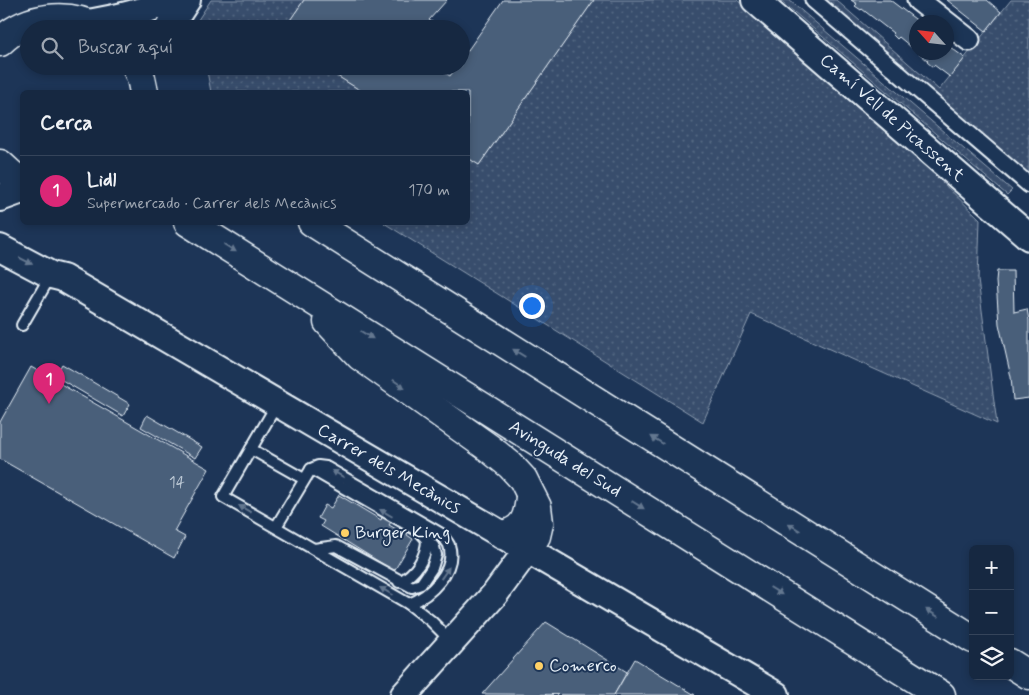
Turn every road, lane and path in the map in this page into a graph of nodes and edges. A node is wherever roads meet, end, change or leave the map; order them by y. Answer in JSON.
{"nodes":[{"id":1,"x":168,"y":0,"type":"edge"},
{"id":2,"x":187,"y":0,"type":"edge"},
{"id":3,"x":755,"y":0,"type":"edge"},
{"id":4,"x":813,"y":0,"type":"edge"},
{"id":5,"x":918,"y":0,"type":"edge"},
{"id":6,"x":40,"y":20,"type":"edge"},
{"id":7,"x":73,"y":20,"type":"edge"},
{"id":8,"x":107,"y":20,"type":"edge"},
{"id":9,"x":174,"y":20,"type":"edge"},
{"id":10,"x":20,"y":26,"type":"edge"},
{"id":11,"x":7,"y":30,"type":"edge"},
{"id":12,"x":969,"y":40,"type":"dead end"},
{"id":13,"x":0,"y":164,"type":"edge"},
{"id":14,"x":20,"y":179,"type":"edge"},
{"id":15,"x":1029,"y":185,"type":"edge"},
{"id":16,"x":20,"y":191,"type":"edge"},
{"id":17,"x":0,"y":198,"type":"edge"},
{"id":18,"x":193,"y":225,"type":"edge"},
{"id":19,"x":317,"y":225,"type":"edge"},
{"id":20,"x":1029,"y":237,"type":"edge"},
{"id":21,"x":0,"y":248,"type":"edge"},
{"id":22,"x":51,"y":275,"type":"junction"},
{"id":23,"x":300,"y":292,"type":"junction"},
{"id":24,"x":22,"y":325,"type":"dead end"},
{"id":25,"x":277,"y":404,"type":"junction"},
{"id":26,"x":251,"y":449,"type":"junction"},
{"id":27,"x":311,"y":469,"type":"junction"},
{"id":28,"x":304,"y":479,"type":"junction"},
{"id":29,"x":530,"y":493,"type":"junction"},
{"id":30,"x":276,"y":527,"type":"junction"},
{"id":31,"x":502,"y":535,"type":"junction"},
{"id":32,"x":427,"y":539,"type":"junction"},
{"id":33,"x":314,"y":549,"type":"junction"},
{"id":34,"x":528,"y":550,"type":"junction"},
{"id":35,"x":399,"y":582,"type":"junction"},
{"id":36,"x":409,"y":604,"type":"junction"},
{"id":37,"x":969,"y":636,"type":"edge"},
{"id":38,"x":452,"y":641,"type":"junction"},
{"id":39,"x":1014,"y":666,"type":"edge"},
{"id":40,"x":1029,"y":675,"type":"edge"},
{"id":41,"x":404,"y":695,"type":"edge"},
{"id":42,"x":776,"y":695,"type":"edge"},
{"id":43,"x":941,"y":695,"type":"edge"}],
"edges":[{"from":1,"to":8,"type":"street"},
{"from":2,"to":9,"type":"street"},
{"from":3,"to":20,"type":"street","name":"Camí Vell de Picassent"},
{"from":4,"to":15,"type":"street"},
{"from":5,"to":12,"type":"street"},
{"from":6,"to":7,"type":"main road"},
{"from":10,"to":11,"type":"main road"},
{"from":13,"to":14,"type":"main road"},
{"from":16,"to":17,"type":"street"},
{"from":18,"to":23,"type":"main road","name":"Avinguda del Sud","one_way":true},
{"from":37,"to":19,"type":"main road","one_way":true},
{"from":21,"to":22,"type":"street","name":"Carrer dels Mecànics","one_way":true},
{"from":22,"to":24,"type":"lane"},
{"from":22,"to":25,"type":"street","name":"Carrer dels Mecànics"},
{"from":23,"to":29,"type":"main road","one_way":true},
{"from":23,"to":43,"type":"main road","name":"Avinguda del Sud","one_way":true},
{"from":25,"to":26,"type":"lane"},
{"from":25,"to":31,"type":"street","name":"Carrer dels Mecànics"},
{"from":26,"to":28,"type":"lane"},
{"from":30,"to":26,"type":"lane","one_way":true},
{"from":27,"to":28,"type":"lane"},
{"from":32,"to":27,"type":"lane","one_way":true},
{"from":36,"to":27,"type":"lane","one_way":true},
{"from":28,"to":30,"type":"lane"},
{"from":29,"to":31,"type":"main road"},
{"from":29,"to":34,"type":"main road"},
{"from":30,"to":33,"type":"lane"},
{"from":31,"to":34,"type":"street","name":"Carrer dels Mecànics"},
{"from":32,"to":35,"type":"lane"},
{"from":32,"to":35,"type":"lane"},
{"from":33,"to":35,"type":"lane"},
{"from":36,"to":33,"type":"lane","one_way":true},
{"from":34,"to":38,"type":"street"},
{"from":34,"to":42,"type":"street","name":"Carrer dels Mecànics"},
{"from":36,"to":38,"type":"lane"},
{"from":38,"to":41,"type":"street"},
{"from":39,"to":40,"type":"main road"}]}
